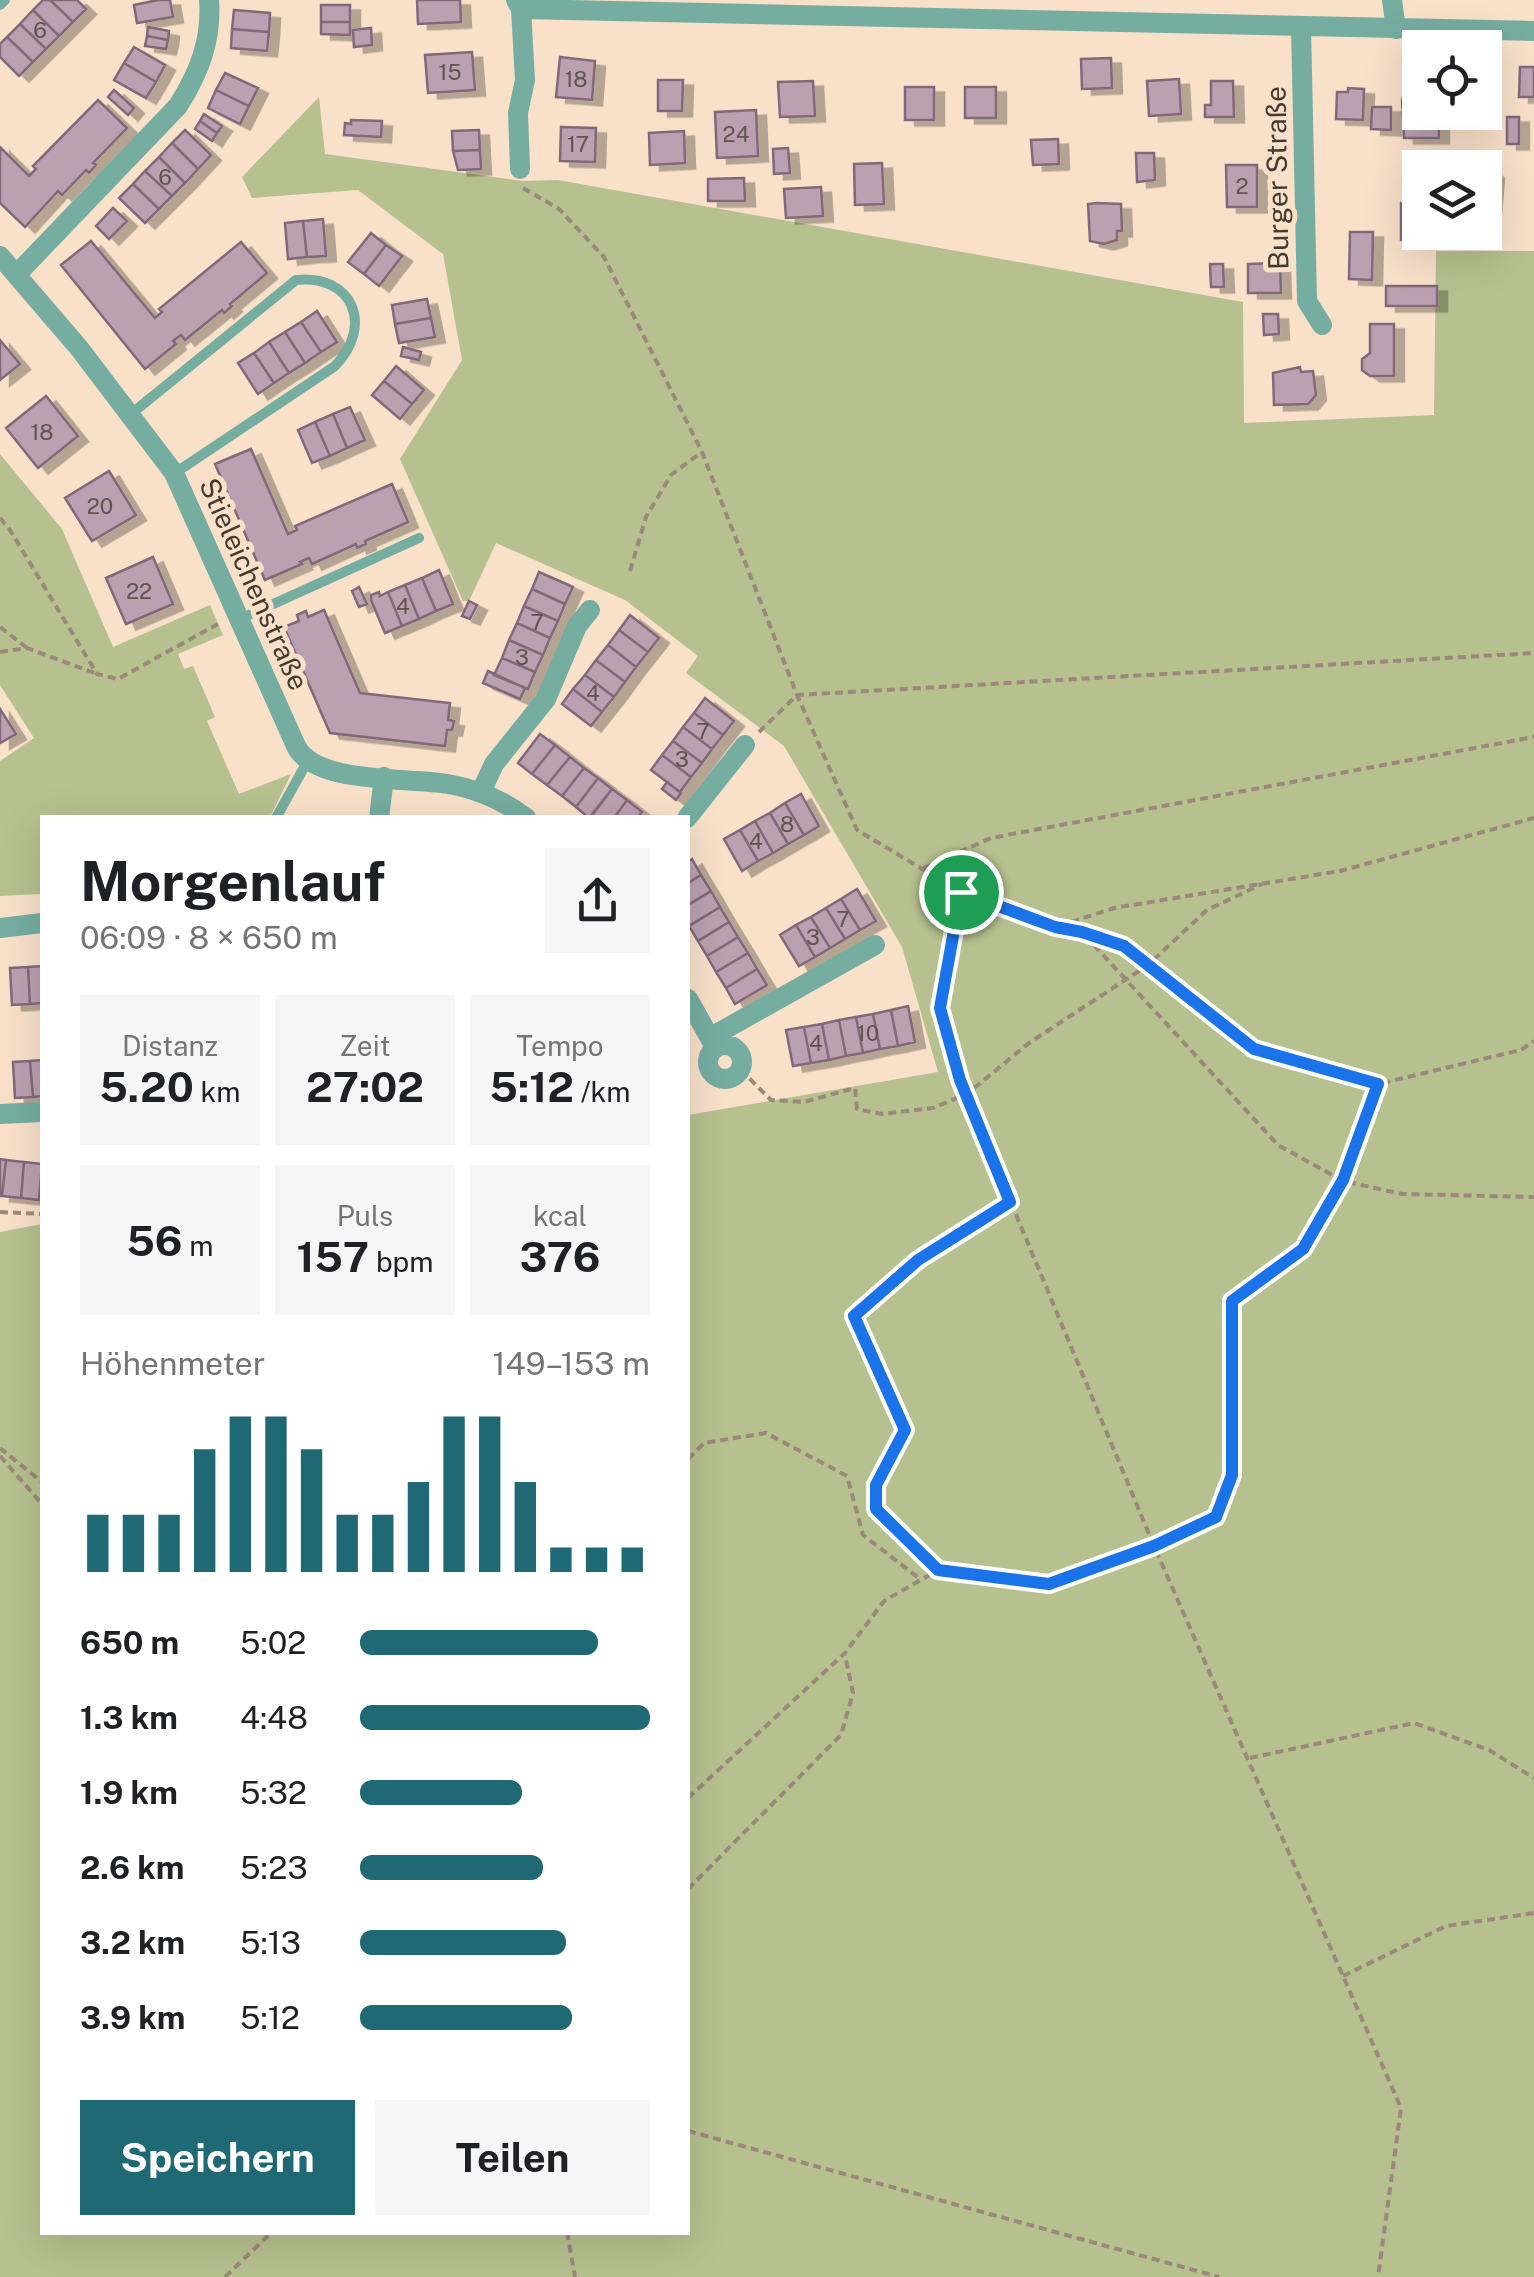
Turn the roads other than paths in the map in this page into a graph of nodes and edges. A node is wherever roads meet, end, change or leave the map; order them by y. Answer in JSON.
{"nodes":[{"id":1,"x":6,"y":0,"type":"edge"},
{"id":2,"x":209,"y":0,"type":"edge"},
{"id":3,"x":1392,"y":0,"type":"edge"},
{"id":4,"x":518,"y":4,"type":"edge"},
{"id":5,"x":0,"y":6,"type":"edge"},
{"id":6,"x":1302,"y":26,"type":"junction"},
{"id":7,"x":1396,"y":29,"type":"junction"},
{"id":8,"x":1534,"y":30,"type":"edge"},
{"id":9,"x":520,"y":169,"type":"road end"},
{"id":10,"x":0,"y":256,"type":"edge"},
{"id":11,"x":17,"y":274,"type":"junction"},
{"id":12,"x":1322,"y":325,"type":"dead end"},
{"id":13,"x":131,"y":414,"type":"junction"},
{"id":14,"x":174,"y":473,"type":"junction"},
{"id":15,"x":420,"y":538,"type":"dead end"},
{"id":16,"x":590,"y":610,"type":"dead end"},
{"id":17,"x":238,"y":616,"type":"junction"},
{"id":18,"x":745,"y":745,"type":"road end"},
{"id":19,"x":307,"y":762,"type":"junction"},
{"id":20,"x":384,"y":777,"type":"junction"},
{"id":21,"x":481,"y":792,"type":"junction"},
{"id":22,"x":278,"y":815,"type":"edge"},
{"id":23,"x":379,"y":815,"type":"edge"},
{"id":24,"x":522,"y":815,"type":"edge"},
{"id":25,"x":689,"y":815,"type":"edge"},
{"id":26,"x":40,"y":923,"type":"edge"},
{"id":27,"x":0,"y":928,"type":"edge"},
{"id":28,"x":875,"y":944,"type":"dead end"},
{"id":29,"x":690,"y":1002,"type":"edge"},
{"id":30,"x":713,"y":1042,"type":"junction"},
{"id":31,"x":738,"y":1074,"type":"road end"},
{"id":32,"x":40,"y":1112,"type":"edge"},
{"id":33,"x":0,"y":1114,"type":"edge"}],
"edges":[{"from":1,"to":5,"type":"lane"},
{"from":2,"to":11,"type":"street"},
{"from":3,"to":7,"type":"street"},
{"from":4,"to":6,"type":"street"},
{"from":4,"to":9,"type":"street"},
{"from":6,"to":7,"type":"street"},
{"from":6,"to":12,"type":"street","name":"Burger Straße"},
{"from":7,"to":8,"type":"street"},
{"from":10,"to":11,"type":"street","name":"Stieleichenstraße"},
{"from":11,"to":13,"type":"street","name":"Stieleichenstraße"},
{"from":13,"to":14,"type":"street","name":"Stieleichenstraße"},
{"from":13,"to":14,"type":"lane"},
{"from":14,"to":17,"type":"street","name":"Stieleichenstraße"},
{"from":15,"to":17,"type":"lane"},
{"from":16,"to":21,"type":"street"},
{"from":17,"to":19,"type":"street","name":"Stieleichenstraße"},
{"from":18,"to":25,"type":"street"},
{"from":19,"to":20,"type":"street"},
{"from":19,"to":22,"type":"lane"},
{"from":20,"to":21,"type":"street"},
{"from":20,"to":23,"type":"street"},
{"from":21,"to":24,"type":"street"},
{"from":26,"to":27,"type":"street"},
{"from":28,"to":30,"type":"street"},
{"from":29,"to":30,"type":"street"},
{"from":30,"to":31,"type":"street"},
{"from":32,"to":33,"type":"street"}]}
